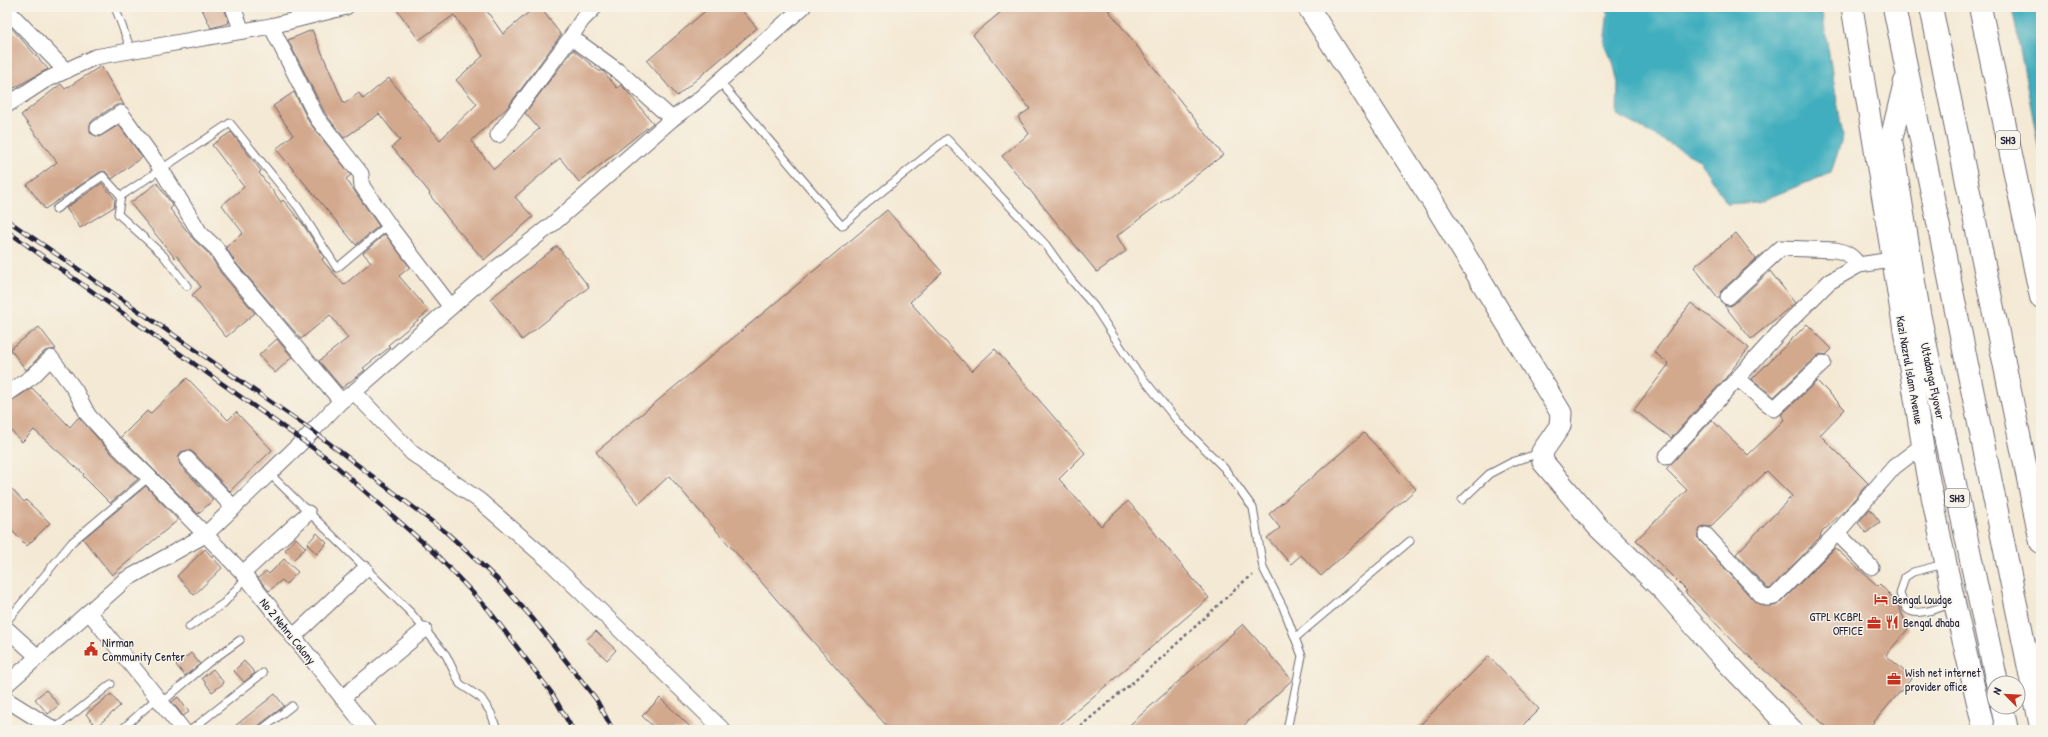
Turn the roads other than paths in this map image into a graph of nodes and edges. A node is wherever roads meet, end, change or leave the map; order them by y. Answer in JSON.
{"nodes":[{"id":1,"x":115,"y":7,"type":"edge"},
{"id":2,"x":233,"y":7,"type":"edge"},
{"id":3,"x":346,"y":7,"type":"edge"},
{"id":4,"x":595,"y":7,"type":"edge"},
{"id":5,"x":803,"y":7,"type":"edge"},
{"id":6,"x":1308,"y":7,"type":"edge"},
{"id":7,"x":1852,"y":7,"type":"edge"},
{"id":8,"x":1894,"y":7,"type":"edge"},
{"id":9,"x":1931,"y":7,"type":"edge"},
{"id":10,"x":1980,"y":7,"type":"edge"},
{"id":11,"x":7,"y":10,"type":"edge"},
{"id":12,"x":271,"y":26,"type":"junction"},
{"id":13,"x":242,"y":31,"type":"junction"},
{"id":14,"x":571,"y":37,"type":"junction"},
{"id":15,"x":130,"y":50,"type":"junction"},
{"id":16,"x":66,"y":71,"type":"junction"},
{"id":17,"x":1907,"y":77,"type":"junction"},
{"id":18,"x":719,"y":81,"type":"junction"},
{"id":19,"x":7,"y":105,"type":"edge"},
{"id":20,"x":672,"y":119,"type":"junction"},
{"id":21,"x":98,"y":128,"type":"dead end"},
{"id":22,"x":498,"y":135,"type":"dead end"},
{"id":23,"x":161,"y":168,"type":"junction"},
{"id":24,"x":121,"y":196,"type":"junction"},
{"id":25,"x":56,"y":210,"type":"dead end"},
{"id":26,"x":388,"y":225,"type":"junction"},
{"id":27,"x":1891,"y":260,"type":"junction"},
{"id":28,"x":1859,"y":265,"type":"junction"},
{"id":29,"x":187,"y":286,"type":"dead end"},
{"id":30,"x":1728,"y":297,"type":"dead end"},
{"id":31,"x":2041,"y":298,"type":"edge"},
{"id":32,"x":451,"y":307,"type":"junction"},
{"id":33,"x":1823,"y":363,"type":"dead end"},
{"id":34,"x":1737,"y":378,"type":"junction"},
{"id":35,"x":354,"y":392,"type":"junction"},
{"id":36,"x":7,"y":394,"type":"edge"},
{"id":37,"x":341,"y":401,"type":"junction"},
{"id":38,"x":1923,"y":444,"type":"junction"},
{"id":39,"x":1542,"y":452,"type":"junction"},
{"id":40,"x":1666,"y":457,"type":"dead end"},
{"id":41,"x":187,"y":458,"type":"dead end"},
{"id":42,"x":269,"y":474,"type":"junction"},
{"id":43,"x":150,"y":477,"type":"junction"},
{"id":44,"x":1462,"y":500,"type":"dead end"},
{"id":45,"x":234,"y":508,"type":"junction"},
{"id":46,"x":308,"y":513,"type":"junction"},
{"id":47,"x":1836,"y":533,"type":"junction"},
{"id":48,"x":205,"y":535,"type":"junction"},
{"id":49,"x":1706,"y":535,"type":"dead end"},
{"id":50,"x":1410,"y":541,"type":"dead end"},
{"id":51,"x":2041,"y":542,"type":"edge"},
{"id":52,"x":1947,"y":564,"type":"junction"},
{"id":53,"x":1871,"y":567,"type":"dead end"},
{"id":54,"x":365,"y":569,"type":"junction"},
{"id":55,"x":244,"y":576,"type":"junction"},
{"id":56,"x":1955,"y":603,"type":"junction"},
{"id":57,"x":88,"y":612,"type":"junction"},
{"id":58,"x":7,"y":621,"type":"edge"},
{"id":59,"x":189,"y":627,"type":"dead end"},
{"id":60,"x":7,"y":629,"type":"edge"},
{"id":61,"x":424,"y":630,"type":"junction"},
{"id":62,"x":293,"y":637,"type":"junction"},
{"id":63,"x":1295,"y":638,"type":"junction"},
{"id":64,"x":240,"y":640,"type":"dead end"},
{"id":65,"x":38,"y":657,"type":"junction"},
{"id":66,"x":263,"y":673,"type":"dead end"},
{"id":67,"x":1995,"y":675,"type":"edge"},
{"id":68,"x":7,"y":684,"type":"edge"},
{"id":69,"x":111,"y":684,"type":"dead end"},
{"id":70,"x":342,"y":698,"type":"junction"},
{"id":71,"x":7,"y":700,"type":"edge"},
{"id":72,"x":159,"y":700,"type":"junction"},
{"id":73,"x":292,"y":706,"type":"dead end"},
{"id":74,"x":2004,"y":715,"type":"edge"},
{"id":75,"x":2041,"y":727,"type":"edge"},
{"id":76,"x":54,"y":730,"type":"edge"},
{"id":77,"x":121,"y":730,"type":"edge"},
{"id":78,"x":183,"y":730,"type":"edge"},
{"id":79,"x":191,"y":730,"type":"edge"},
{"id":80,"x":261,"y":730,"type":"edge"},
{"id":81,"x":368,"y":730,"type":"edge"},
{"id":82,"x":497,"y":730,"type":"edge"},
{"id":83,"x":723,"y":730,"type":"edge"},
{"id":84,"x":1287,"y":730,"type":"edge"},
{"id":85,"x":1792,"y":730,"type":"edge"},
{"id":86,"x":1984,"y":730,"type":"edge"},
{"id":87,"x":2007,"y":730,"type":"edge"}],
"edges":[{"from":1,"to":15,"type":"lane"},
{"from":2,"to":13,"type":"street"},
{"from":3,"to":12,"type":"street"},
{"from":4,"to":14,"type":"street"},
{"from":5,"to":18,"type":"street"},
{"from":6,"to":39,"type":"street"},
{"from":7,"to":27,"type":"street","name":"Kazi Nazrul Islam Avenue"},
{"from":8,"to":17,"type":"main road","number":"SH3"},
{"from":9,"to":51,"type":"main road"},
{"from":10,"to":31,"type":"main road","number":"SH3"},
{"from":11,"to":16,"type":"street"},
{"from":12,"to":13,"type":"street"},
{"from":12,"to":26,"type":"street"},
{"from":13,"to":15,"type":"street"},
{"from":14,"to":20,"type":"street"},
{"from":14,"to":22,"type":"street"},
{"from":15,"to":16,"type":"street"},
{"from":16,"to":19,"type":"street"},
{"from":17,"to":67,"type":"main road","name":"Ultadanga Flyover","number":"SH3"},
{"from":17,"to":75,"type":"main road"},
{"from":18,"to":20,"type":"street"},
{"from":18,"to":63,"type":"lane"},
{"from":20,"to":32,"type":"street"},
{"from":21,"to":23,"type":"street"},
{"from":23,"to":24,"type":"lane"},
{"from":23,"to":26,"type":"lane"},
{"from":23,"to":37,"type":"street"},
{"from":24,"to":25,"type":"lane"},
{"from":24,"to":29,"type":"lane"},
{"from":26,"to":32,"type":"street"},
{"from":27,"to":28,"type":"street"},
{"from":27,"to":38,"type":"street","name":"Kazi Nazrul Islam Avenue"},
{"from":28,"to":30,"type":"street"},
{"from":28,"to":34,"type":"street"},
{"from":32,"to":35,"type":"street"},
{"from":33,"to":34,"type":"street"},
{"from":34,"to":40,"type":"street"},
{"from":35,"to":37,"type":"street"},
{"from":35,"to":83,"type":"street"},
{"from":36,"to":43,"type":"street","name":"No 2 Nehru Colony"},
{"from":37,"to":42,"type":"street"},
{"from":38,"to":47,"type":"street"},
{"from":38,"to":52,"type":"street","name":"Kazi Nazrul Islam Avenue"},
{"from":39,"to":44,"type":"lane"},
{"from":39,"to":85,"type":"street"},
{"from":41,"to":45,"type":"street"},
{"from":42,"to":45,"type":"street"},
{"from":42,"to":46,"type":"lane"},
{"from":43,"to":48,"type":"street","name":"No 2 Nehru Colony"},
{"from":43,"to":58,"type":"lane"},
{"from":45,"to":48,"type":"street"},
{"from":46,"to":54,"type":"lane"},
{"from":46,"to":55,"type":"street"},
{"from":47,"to":49,"type":"street"},
{"from":47,"to":53,"type":"street"},
{"from":48,"to":55,"type":"street","name":"No 2 Nehru Colony"},
{"from":48,"to":57,"type":"street"},
{"from":50,"to":63,"type":"lane"},
{"from":52,"to":56,"type":"street","name":"Kazi Nazrul Islam Avenue"},
{"from":52,"to":56,"type":"lane"},
{"from":54,"to":61,"type":"lane"},
{"from":54,"to":62,"type":"street"},
{"from":55,"to":59,"type":"lane"},
{"from":55,"to":62,"type":"street","name":"No 2 Nehru Colony"},
{"from":56,"to":86,"type":"street","name":"Kazi Nazrul Islam Avenue"},
{"from":57,"to":65,"type":"street"},
{"from":57,"to":72,"type":"street"},
{"from":60,"to":65,"type":"street"},
{"from":61,"to":70,"type":"street"},
{"from":61,"to":82,"type":"lane"},
{"from":62,"to":70,"type":"street","name":"No 2 Nehru Colony"},
{"from":63,"to":84,"type":"lane"},
{"from":64,"to":72,"type":"lane"},
{"from":65,"to":68,"type":"street"},
{"from":66,"to":79,"type":"lane"},
{"from":69,"to":76,"type":"lane"},
{"from":70,"to":81,"type":"street","name":"No 2 Nehru Colony"},
{"from":71,"to":76,"type":"street"},
{"from":72,"to":77,"type":"lane"},
{"from":72,"to":78,"type":"street"},
{"from":73,"to":80,"type":"lane"},
{"from":74,"to":87,"type":"main road"}]}
